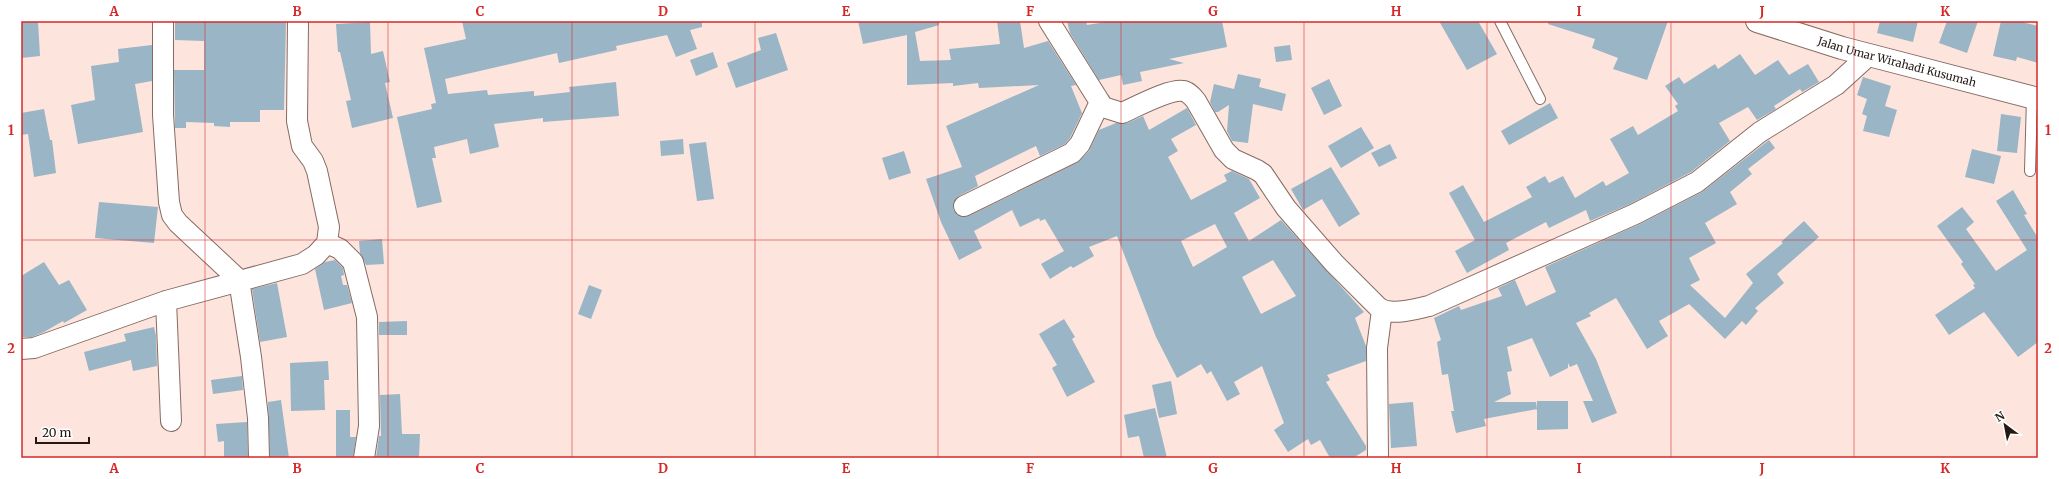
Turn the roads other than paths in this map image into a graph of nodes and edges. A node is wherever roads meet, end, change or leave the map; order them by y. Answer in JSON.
{"nodes":[{"id":1,"x":163,"y":21,"type":"edge"},
{"id":2,"x":298,"y":21,"type":"edge"},
{"id":3,"x":1049,"y":21,"type":"edge"},
{"id":4,"x":1500,"y":21,"type":"edge"},
{"id":5,"x":1757,"y":21,"type":"edge"},
{"id":6,"x":1869,"y":55,"type":"junction"},
{"id":7,"x":1540,"y":98,"type":"dead end"},
{"id":8,"x":2035,"y":98,"type":"edge"},
{"id":9,"x":1100,"y":102,"type":"junction"},
{"id":10,"x":2030,"y":171,"type":"dead end"},
{"id":11,"x":964,"y":206,"type":"dead end"},
{"id":12,"x":327,"y":243,"type":"junction"},
{"id":13,"x":239,"y":280,"type":"junction"},
{"id":14,"x":166,"y":301,"type":"junction"},
{"id":15,"x":1382,"y":310,"type":"junction"},
{"id":16,"x":21,"y":349,"type":"edge"},
{"id":17,"x":171,"y":421,"type":"dead end"},
{"id":18,"x":260,"y":458,"type":"edge"},
{"id":19,"x":364,"y":458,"type":"edge"},
{"id":20,"x":1378,"y":458,"type":"edge"}],
"edges":[{"from":1,"to":13,"type":"street"},
{"from":2,"to":12,"type":"street"},
{"from":3,"to":9,"type":"street"},
{"from":4,"to":7,"type":"lane"},
{"from":5,"to":6,"type":"main road","name":"Jalan Umar Wirahadi Kusumah"},
{"from":6,"to":8,"type":"main road","name":"Jalan Umar Wirahadi Kusumah"},
{"from":6,"to":15,"type":"street"},
{"from":8,"to":10,"type":"lane"},
{"from":9,"to":11,"type":"street"},
{"from":9,"to":15,"type":"street"},
{"from":12,"to":13,"type":"street"},
{"from":12,"to":19,"type":"street"},
{"from":13,"to":14,"type":"street"},
{"from":13,"to":18,"type":"street"},
{"from":14,"to":16,"type":"street"},
{"from":14,"to":17,"type":"street"},
{"from":15,"to":20,"type":"street"}]}
